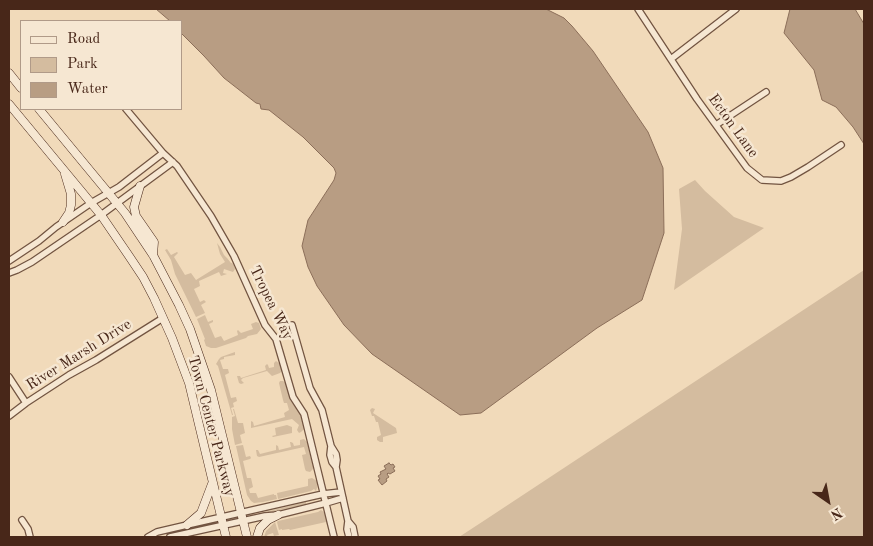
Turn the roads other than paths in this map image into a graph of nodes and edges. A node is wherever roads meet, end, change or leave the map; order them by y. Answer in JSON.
{"nodes":[{"id":1,"x":638,"y":9,"type":"edge"},
{"id":2,"x":736,"y":9,"type":"edge"},
{"id":3,"x":671,"y":59,"type":"junction"},
{"id":4,"x":9,"y":73,"type":"edge"},
{"id":5,"x":20,"y":87,"type":"edge"},
{"id":6,"x":766,"y":92,"type":"dead end"},
{"id":7,"x":9,"y":104,"type":"edge"},
{"id":8,"x":40,"y":110,"type":"edge"},
{"id":9,"x":127,"y":110,"type":"edge"},
{"id":10,"x":716,"y":125,"type":"junction"},
{"id":11,"x":841,"y":145,"type":"dead end"},
{"id":12,"x":163,"y":153,"type":"junction"},
{"id":13,"x":172,"y":162,"type":"junction"},
{"id":14,"x":64,"y":169,"type":"junction"},
{"id":15,"x":140,"y":186,"type":"junction"},
{"id":16,"x":108,"y":192,"type":"junction"},
{"id":17,"x":91,"y":202,"type":"junction"},
{"id":18,"x":116,"y":203,"type":"junction"},
{"id":19,"x":101,"y":215,"type":"junction"},
{"id":20,"x":63,"y":222,"type":"junction"},
{"id":21,"x":153,"y":255,"type":"junction"},
{"id":22,"x":9,"y":261,"type":"edge"},
{"id":23,"x":9,"y":272,"type":"edge"},
{"id":24,"x":163,"y":318,"type":"junction"},
{"id":25,"x":292,"y":325,"type":"dead end"},
{"id":26,"x":9,"y":377,"type":"edge"},
{"id":27,"x":26,"y":403,"type":"junction"},
{"id":28,"x":9,"y":416,"type":"edge"},
{"id":29,"x":213,"y":482,"type":"junction"},
{"id":30,"x":323,"y":494,"type":"junction"},
{"id":31,"x":342,"y":495,"type":"junction"},
{"id":32,"x":326,"y":503,"type":"junction"},
{"id":33,"x":278,"y":515,"type":"junction"},
{"id":34,"x":220,"y":517,"type":"junction"},
{"id":35,"x":242,"y":517,"type":"junction"},
{"id":36,"x":22,"y":520,"type":"dead end"},
{"id":37,"x":348,"y":521,"type":"junction"},
{"id":38,"x":187,"y":525,"type":"junction"},
{"id":39,"x":223,"y":526,"type":"junction"},
{"id":40,"x":30,"y":537,"type":"edge"},
{"id":41,"x":148,"y":537,"type":"edge"},
{"id":42,"x":170,"y":537,"type":"edge"},
{"id":43,"x":226,"y":537,"type":"edge"},
{"id":44,"x":246,"y":537,"type":"edge"},
{"id":45,"x":257,"y":537,"type":"edge"},
{"id":46,"x":334,"y":537,"type":"edge"},
{"id":47,"x":349,"y":537,"type":"edge"},
{"id":48,"x":354,"y":537,"type":"edge"}],
"edges":[{"from":1,"to":3,"type":"street","name":"Ecton Lane"},
{"from":2,"to":3,"type":"street"},
{"from":3,"to":10,"type":"street","name":"Ecton Lane"},
{"from":4,"to":5,"type":"main road"},
{"from":6,"to":10,"type":"street"},
{"from":7,"to":14,"type":"main road","name":"Town Center Parkway"},
{"from":8,"to":16,"type":"main road","name":"Town Center Parkway"},
{"from":9,"to":12,"type":"street","name":"Tropea Way"},
{"from":10,"to":11,"type":"street","name":"Ecton Lane"},
{"from":12,"to":13,"type":"street","name":"Tropea Way"},
{"from":12,"to":16,"type":"street"},
{"from":13,"to":15,"type":"street"},
{"from":13,"to":30,"type":"street","name":"Tropea Way"},
{"from":14,"to":17,"type":"main road","name":"Town Center Parkway"},
{"from":14,"to":20,"type":"main road"},
{"from":15,"to":18,"type":"street"},
{"from":15,"to":21,"type":"main road"},
{"from":16,"to":17,"type":"street"},
{"from":16,"to":18,"type":"main road","name":"Town Center Parkway"},
{"from":17,"to":19,"type":"main road","name":"Town Center Parkway"},
{"from":17,"to":20,"type":"street"},
{"from":18,"to":19,"type":"street"},
{"from":18,"to":21,"type":"main road","name":"Town Center Parkway"},
{"from":19,"to":23,"type":"street"},
{"from":19,"to":24,"type":"main road","name":"Town Center Parkway"},
{"from":20,"to":22,"type":"street"},
{"from":21,"to":35,"type":"main road","name":"Town Center Parkway"},
{"from":24,"to":27,"type":"street","name":"River Marsh Drive"},
{"from":24,"to":29,"type":"main road","name":"Town Center Parkway"},
{"from":25,"to":31,"type":"street"},
{"from":26,"to":27,"type":"street"},
{"from":27,"to":28,"type":"street","name":"River Marsh Drive"},
{"from":29,"to":34,"type":"main road","name":"Town Center Parkway"},
{"from":29,"to":38,"type":"main road"},
{"from":30,"to":31,"type":"street"},
{"from":30,"to":32,"type":"street","name":"Tropea Way"},
{"from":30,"to":35,"type":"street"},
{"from":31,"to":32,"type":"street"},
{"from":31,"to":37,"type":"street"},
{"from":32,"to":33,"type":"street"},
{"from":32,"to":46,"type":"street","name":"Tropea Way"},
{"from":33,"to":35,"type":"street"},
{"from":33,"to":45,"type":"main road"},
{"from":34,"to":35,"type":"street"},
{"from":34,"to":38,"type":"street"},
{"from":34,"to":39,"type":"main road","name":"Town Center Parkway"},
{"from":35,"to":39,"type":"street"},
{"from":35,"to":44,"type":"main road","name":"Town Center Parkway"},
{"from":36,"to":40,"type":"street"},
{"from":37,"to":47,"type":"street"},
{"from":37,"to":48,"type":"street"},
{"from":38,"to":41,"type":"street"},
{"from":39,"to":42,"type":"street"},
{"from":39,"to":43,"type":"main road","name":"Town Center Parkway"}]}
